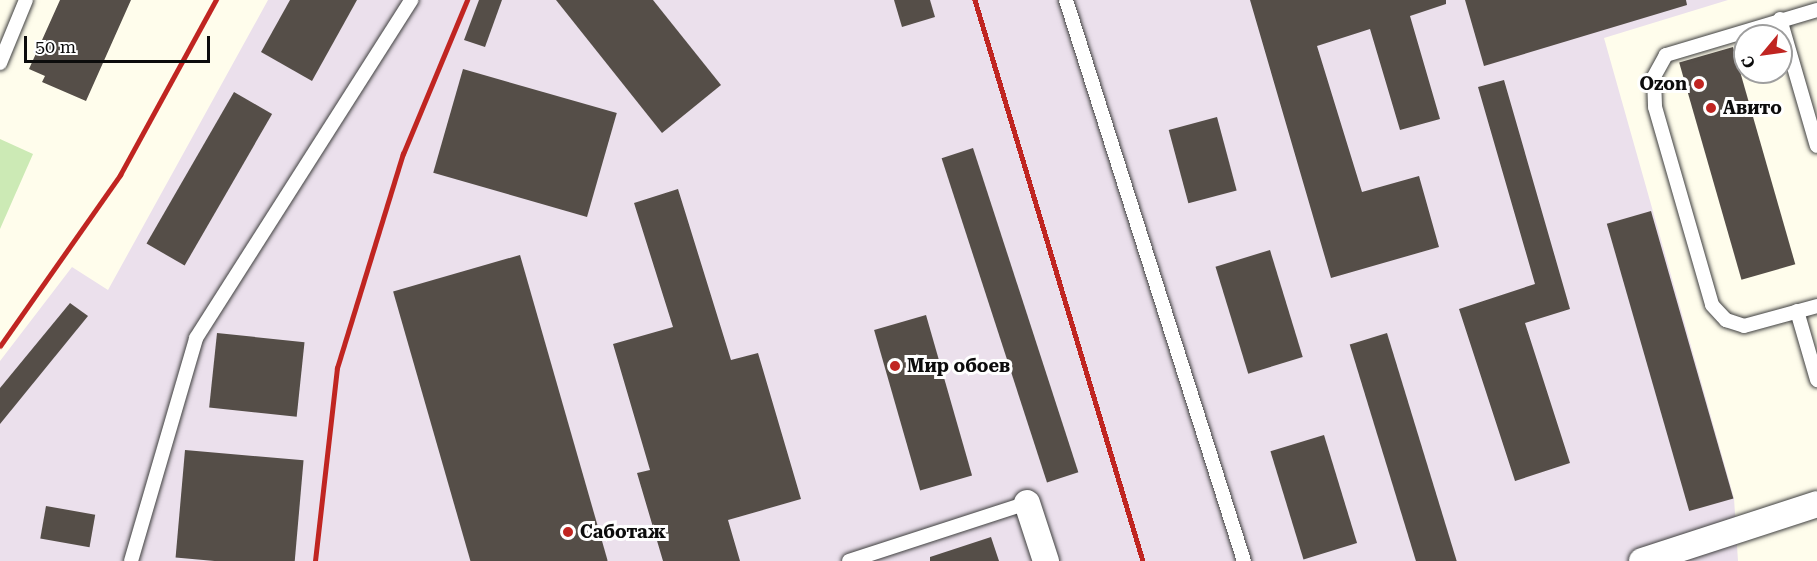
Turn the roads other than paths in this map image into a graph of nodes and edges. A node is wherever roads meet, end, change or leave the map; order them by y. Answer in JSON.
{"nodes":[{"id":1,"x":27,"y":0,"type":"edge"},
{"id":2,"x":411,"y":0,"type":"edge"},
{"id":3,"x":1066,"y":0,"type":"edge"},
{"id":4,"x":1817,"y":10,"type":"edge"},
{"id":5,"x":1780,"y":19,"type":"junction"},
{"id":6,"x":0,"y":63,"type":"edge"},
{"id":7,"x":1817,"y":146,"type":"edge"},
{"id":8,"x":1817,"y":306,"type":"edge"},
{"id":9,"x":1797,"y":311,"type":"junction"},
{"id":10,"x":1817,"y":380,"type":"edge"},
{"id":11,"x":1027,"y":503,"type":"joint"},
{"id":12,"x":1817,"y":504,"type":"edge"},
{"id":13,"x":131,"y":561,"type":"edge"},
{"id":14,"x":849,"y":561,"type":"edge"},
{"id":15,"x":1046,"y":561,"type":"edge"},
{"id":16,"x":1244,"y":561,"type":"edge"},
{"id":17,"x":1642,"y":561,"type":"edge"}],
"edges":[{"from":1,"to":6,"type":"lane"},
{"from":2,"to":13,"type":"lane"},
{"from":3,"to":16,"type":"lane"},
{"from":4,"to":5,"type":"lane"},
{"from":5,"to":7,"type":"lane"},
{"from":5,"to":9,"type":"lane"},
{"from":8,"to":9,"type":"lane"},
{"from":9,"to":10,"type":"lane"},
{"from":11,"to":14,"type":"lane"},
{"from":11,"to":15,"type":"street"},
{"from":12,"to":17,"type":"street"}]}
